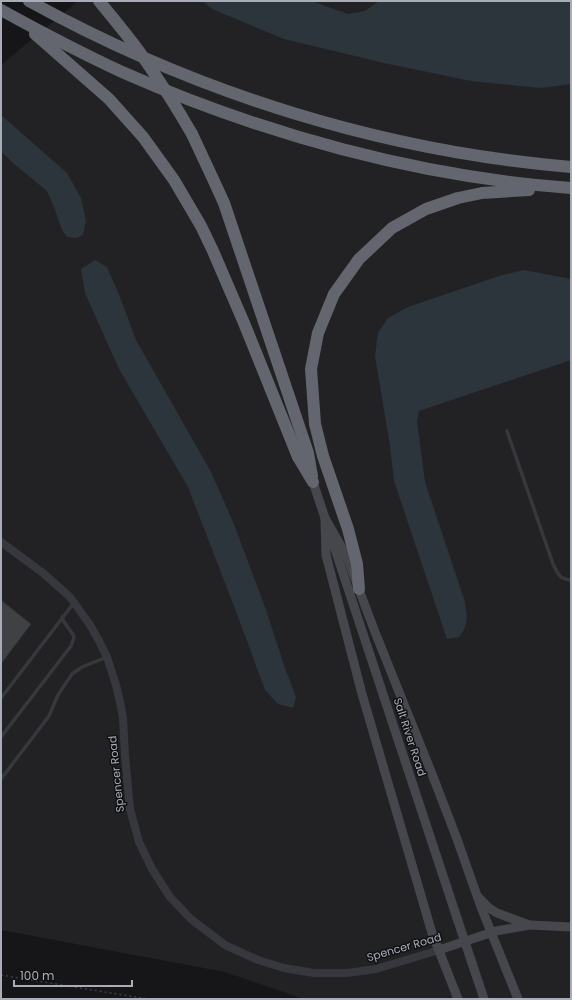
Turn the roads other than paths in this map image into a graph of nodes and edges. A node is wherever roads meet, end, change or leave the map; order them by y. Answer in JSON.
{"nodes":[{"id":1,"x":29,"y":1,"type":"edge"},
{"id":2,"x":99,"y":1,"type":"edge"},
{"id":3,"x":1,"y":10,"type":"edge"},
{"id":4,"x":19,"y":20,"type":"junction"},
{"id":5,"x":571,"y":167,"type":"edge"},
{"id":6,"x":568,"y":188,"type":"edge"},
{"id":7,"x":507,"y":431,"type":"dead end"},
{"id":8,"x":313,"y":482,"type":"junction"},
{"id":9,"x":325,"y":518,"type":"junction"},
{"id":10,"x":1,"y":542,"type":"edge"},
{"id":11,"x":571,"y":580,"type":"edge"},
{"id":12,"x":359,"y":590,"type":"junction"},
{"id":13,"x":74,"y":603,"type":"junction"},
{"id":14,"x":62,"y":617,"type":"junction"},
{"id":15,"x":107,"y":657,"type":"junction"},
{"id":16,"x":1,"y":698,"type":"edge"},
{"id":17,"x":1,"y":737,"type":"edge"},
{"id":18,"x":1,"y":779,"type":"edge"},
{"id":19,"x":477,"y":895,"type":"junction"},
{"id":20,"x":530,"y":925,"type":"junction"},
{"id":21,"x":571,"y":927,"type":"edge"},
{"id":22,"x":491,"y":933,"type":"junction"},
{"id":23,"x":439,"y":950,"type":"junction"},
{"id":24,"x":458,"y":999,"type":"edge"},
{"id":25,"x":484,"y":999,"type":"edge"},
{"id":26,"x":518,"y":999,"type":"edge"}],
"edges":[{"from":1,"to":5,"type":"highway"},
{"from":2,"to":8,"type":"highway","bridge":true},
{"from":3,"to":4,"type":"highway"},
{"from":4,"to":6,"type":"highway"},
{"from":4,"to":8,"type":"highway"},
{"from":6,"to":12,"type":"highway"},
{"from":7,"to":11,"type":"lane"},
{"from":8,"to":9,"type":"main road","name":"Salt River Road"},
{"from":9,"to":12,"type":"main road"},
{"from":9,"to":23,"type":"main road"},
{"from":9,"to":25,"type":"main road","name":"Salt River Road","bridge":true},
{"from":10,"to":13,"type":"street","name":"Spencer Road"},
{"from":12,"to":19,"type":"main road"},
{"from":13,"to":14,"type":"lane"},
{"from":13,"to":15,"type":"street","name":"Spencer Road"},
{"from":14,"to":16,"type":"lane"},
{"from":14,"to":17,"type":"lane"},
{"from":15,"to":18,"type":"lane"},
{"from":15,"to":23,"type":"street","name":"Spencer Road"},
{"from":19,"to":20,"type":"main road"},
{"from":19,"to":22,"type":"main road"},
{"from":20,"to":21,"type":"main road","name":"Spencer Road"},
{"from":20,"to":22,"type":"main road","name":"Spencer Road"},
{"from":22,"to":23,"type":"main road","name":"Spencer Road"},
{"from":22,"to":26,"type":"main road"},
{"from":23,"to":24,"type":"main road"}]}
